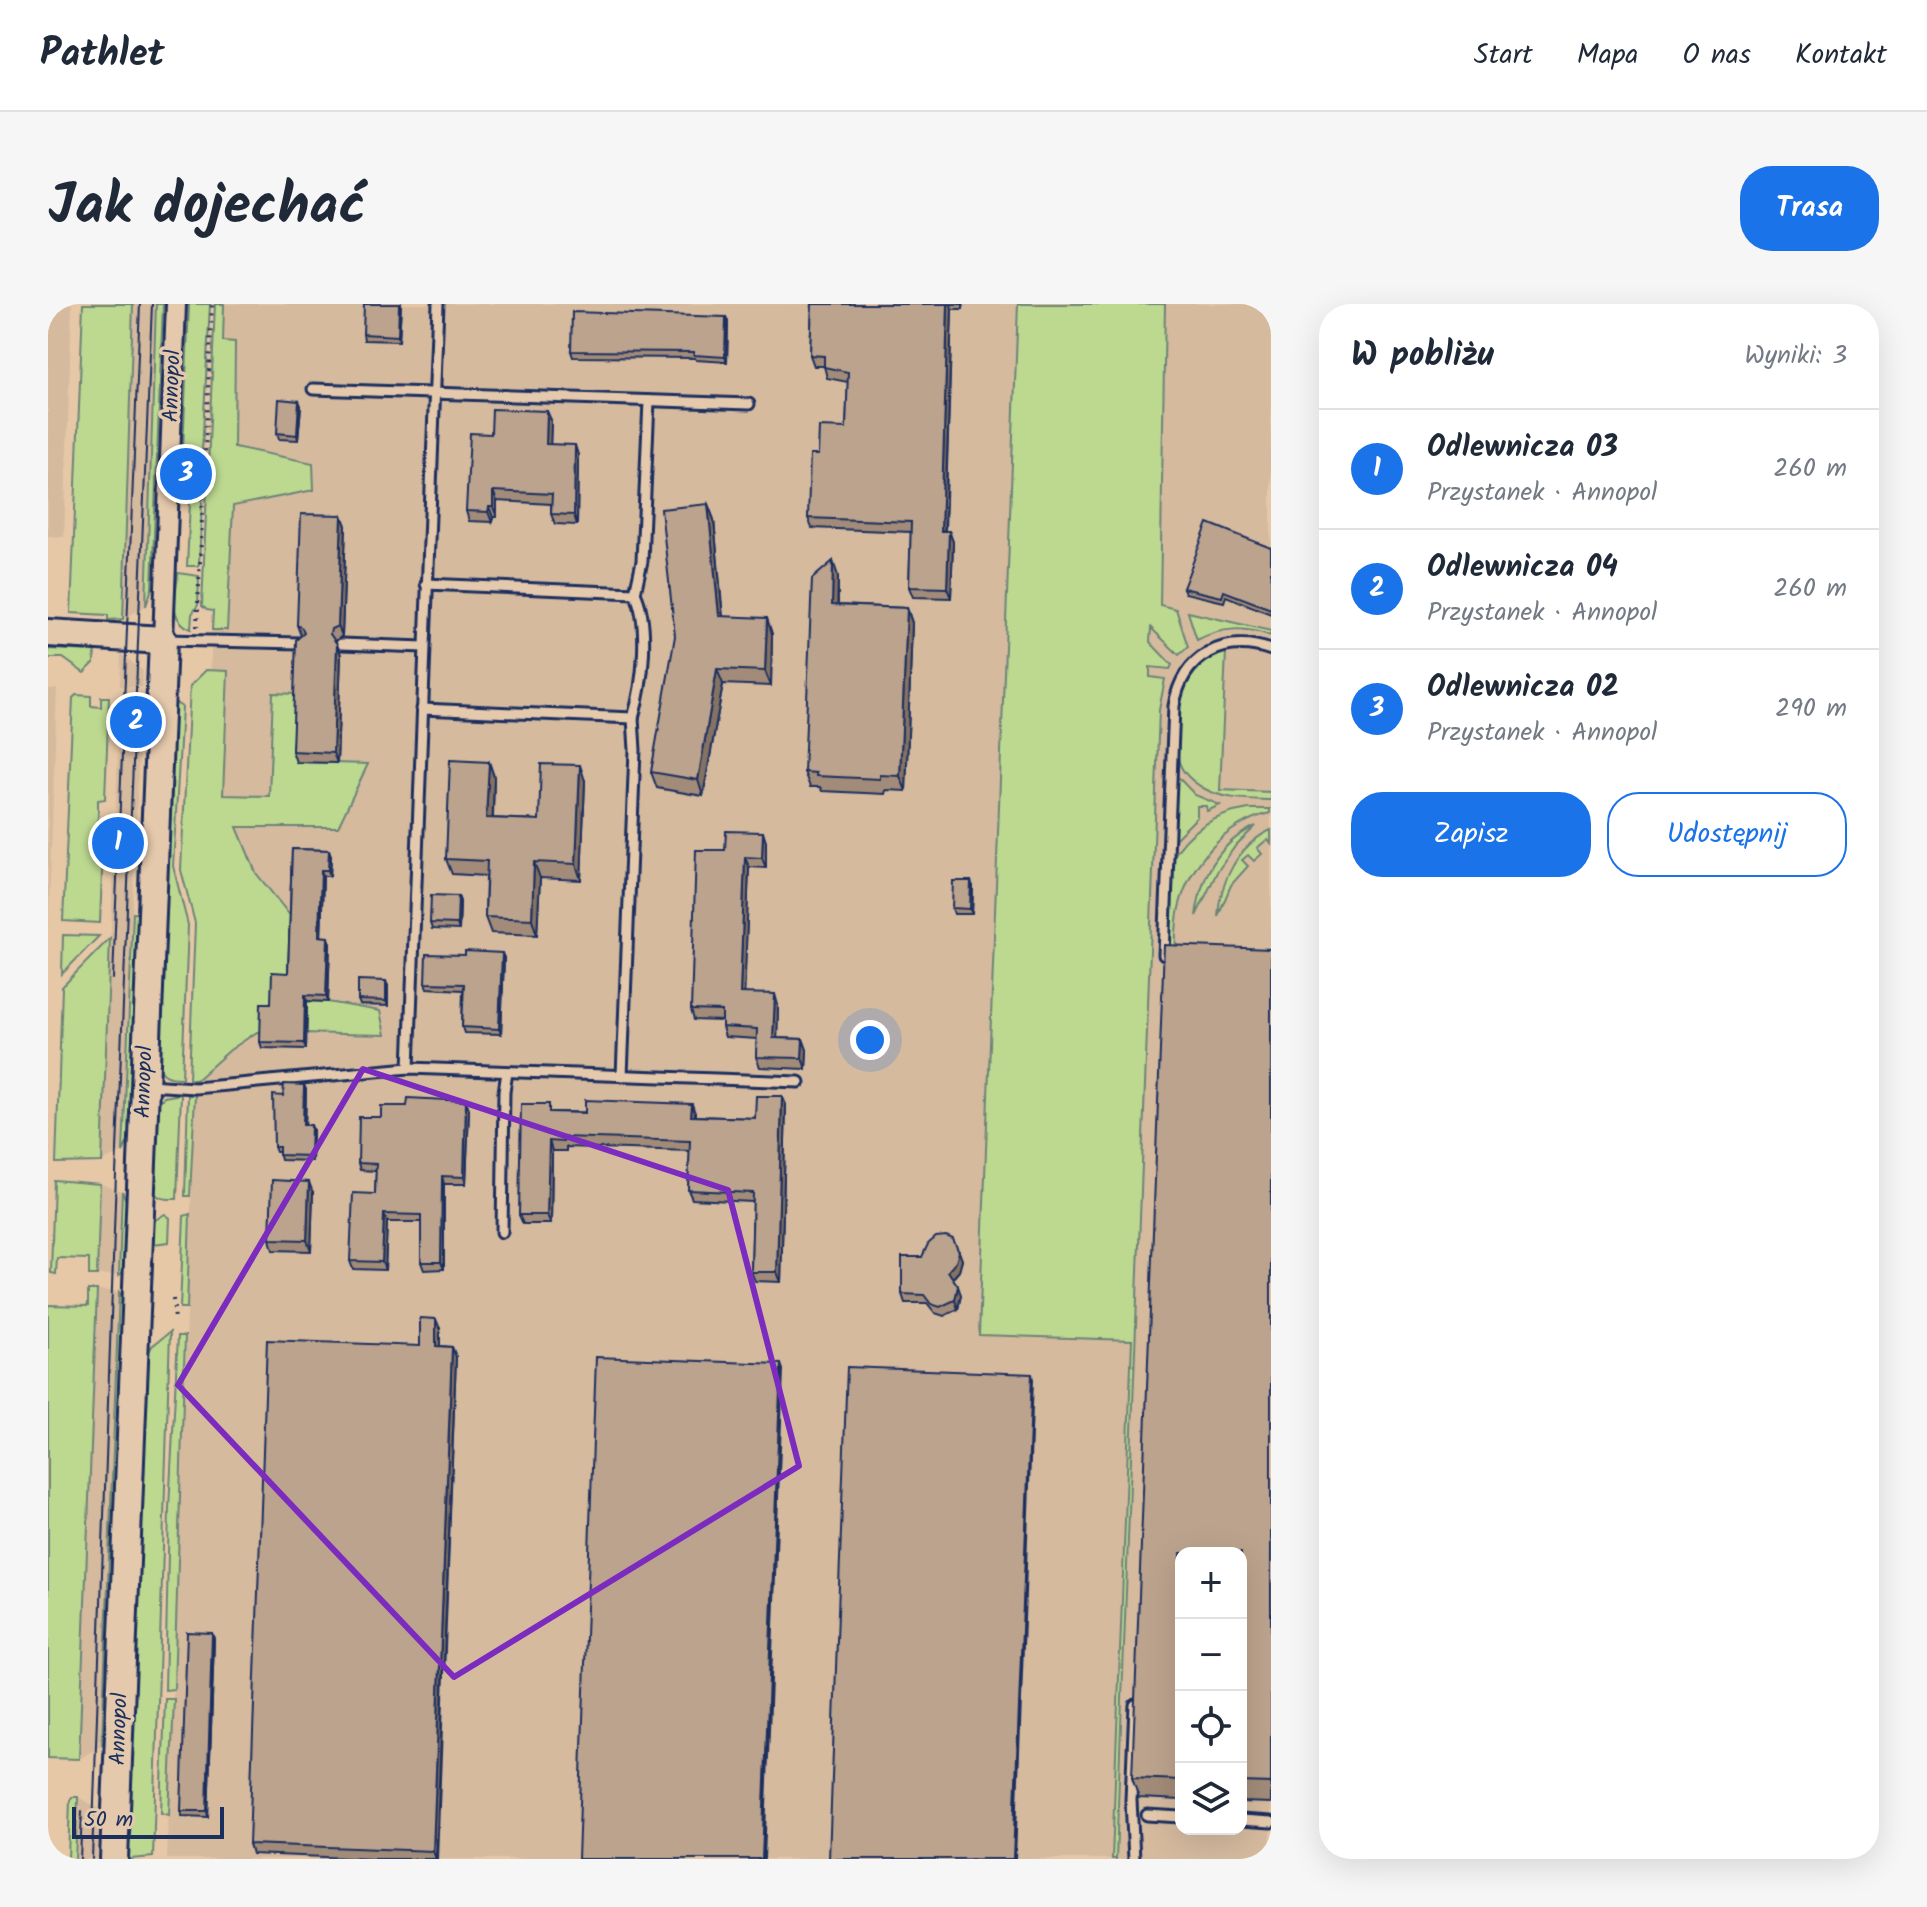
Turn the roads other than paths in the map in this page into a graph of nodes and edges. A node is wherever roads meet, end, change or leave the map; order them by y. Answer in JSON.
{"nodes":[{"id":1,"x":176,"y":304,"type":"edge"},
{"id":2,"x":438,"y":304,"type":"edge"},
{"id":3,"x":313,"y":389,"type":"dead end"},
{"id":4,"x":435,"y":394,"type":"junction"},
{"id":5,"x":649,"y":401,"type":"junction"},
{"id":6,"x":749,"y":404,"type":"dead end"},
{"id":7,"x":426,"y":584,"type":"junction"},
{"id":8,"x":635,"y":593,"type":"junction"},
{"id":9,"x":48,"y":633,"type":"edge"},
{"id":10,"x":163,"y":640,"type":"junction"},
{"id":11,"x":300,"y":643,"type":"edge"},
{"id":12,"x":341,"y":644,"type":"dead end"},
{"id":13,"x":424,"y":647,"type":"junction"},
{"id":14,"x":1271,"y":650,"type":"edge"},
{"id":15,"x":422,"y":709,"type":"junction"},
{"id":16,"x":633,"y":718,"type":"junction"},
{"id":17,"x":1164,"y":969,"type":"edge"},
{"id":18,"x":409,"y":1068,"type":"junction"},
{"id":19,"x":507,"y":1072,"type":"junction"},
{"id":20,"x":622,"y":1076,"type":"junction"},
{"id":21,"x":799,"y":1082,"type":"dead end"},
{"id":22,"x":145,"y":1085,"type":"junction"},
{"id":23,"x":502,"y":1232,"type":"dead end"},
{"id":24,"x":1135,"y":1688,"type":"edge"},
{"id":25,"x":1147,"y":1815,"type":"dead end"},
{"id":26,"x":1175,"y":1817,"type":"edge"},
{"id":27,"x":1247,"y":1820,"type":"edge"},
{"id":28,"x":1271,"y":1822,"type":"edge"},
{"id":29,"x":114,"y":1859,"type":"edge"},
{"id":30,"x":1134,"y":1859,"type":"edge"}],
"edges":[{"from":1,"to":10,"type":"street","name":"Annopol"},
{"from":2,"to":4,"type":"lane"},
{"from":3,"to":4,"type":"lane"},
{"from":4,"to":5,"type":"lane"},
{"from":4,"to":7,"type":"lane"},
{"from":5,"to":6,"type":"lane"},
{"from":5,"to":8,"type":"lane"},
{"from":7,"to":8,"type":"lane"},
{"from":7,"to":13,"type":"lane"},
{"from":8,"to":16,"type":"lane"},
{"from":9,"to":10,"type":"street"},
{"from":10,"to":11,"type":"lane"},
{"from":10,"to":22,"type":"street","name":"Annopol"},
{"from":12,"to":13,"type":"lane"},
{"from":13,"to":15,"type":"lane"},
{"from":14,"to":17,"type":"lane"},
{"from":15,"to":16,"type":"lane"},
{"from":15,"to":18,"type":"lane"},
{"from":16,"to":20,"type":"lane"},
{"from":18,"to":19,"type":"lane"},
{"from":18,"to":22,"type":"lane"},
{"from":19,"to":20,"type":"lane"},
{"from":19,"to":23,"type":"lane"},
{"from":20,"to":21,"type":"lane"},
{"from":22,"to":29,"type":"street","name":"Annopol"},
{"from":24,"to":30,"type":"lane"},
{"from":25,"to":26,"type":"lane"},
{"from":27,"to":28,"type":"lane"}]}
